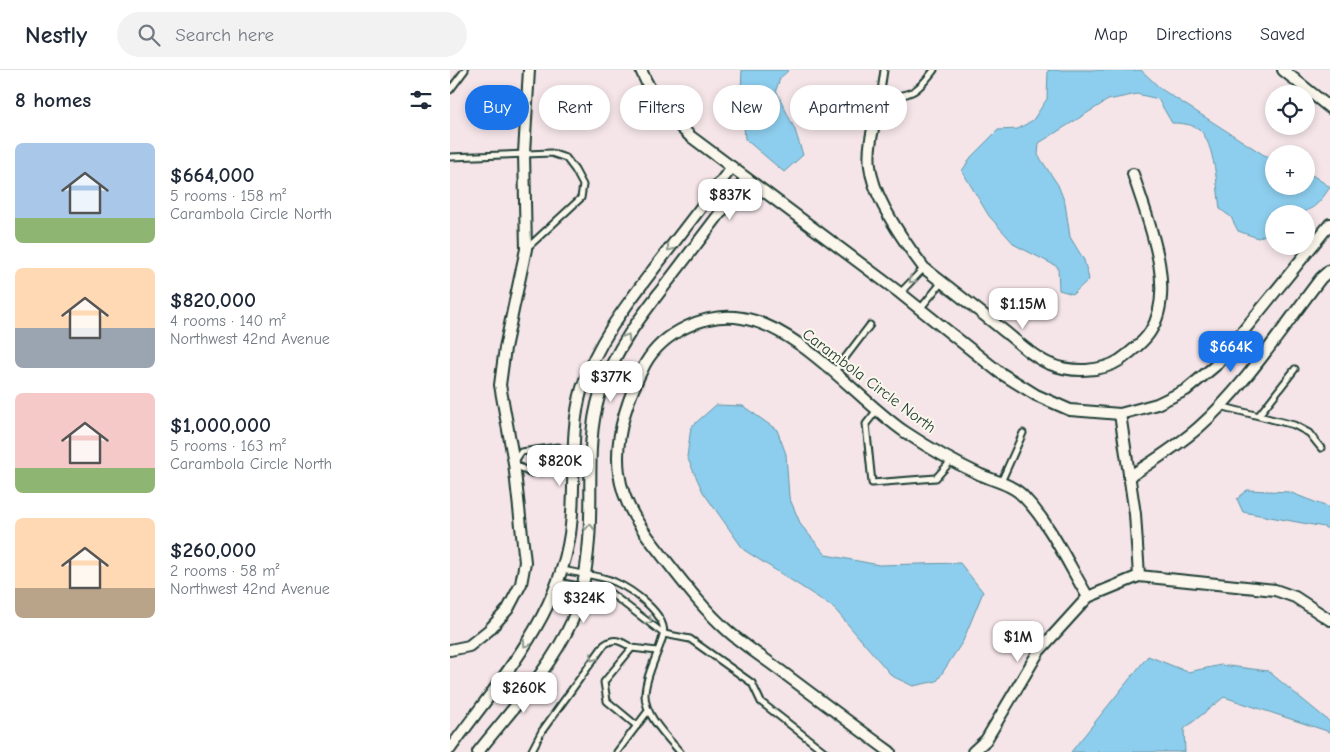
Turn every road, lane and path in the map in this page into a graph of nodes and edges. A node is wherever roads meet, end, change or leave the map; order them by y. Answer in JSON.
{"nodes":[{"id":1,"x":466,"y":70,"type":"edge"},
{"id":2,"x":529,"y":70,"type":"edge"},
{"id":3,"x":641,"y":70,"type":"edge"},
{"id":4,"x":884,"y":70,"type":"edge"},
{"id":5,"x":934,"y":70,"type":"edge"},
{"id":6,"x":1282,"y":70,"type":"edge"},
{"id":7,"x":882,"y":85,"type":"edge"},
{"id":8,"x":450,"y":90,"type":"edge"},
{"id":9,"x":907,"y":95,"type":"edge"},
{"id":10,"x":1330,"y":108,"type":"edge"},
{"id":11,"x":875,"y":130,"type":"edge"},
{"id":12,"x":524,"y":153,"type":"junction"},
{"id":13,"x":450,"y":157,"type":"edge"},
{"id":14,"x":732,"y":167,"type":"junction"},
{"id":15,"x":1133,"y":174,"type":"dead end"},
{"id":16,"x":746,"y":179,"type":"junction"},
{"id":17,"x":1330,"y":224,"type":"edge"},
{"id":18,"x":526,"y":249,"type":"junction"},
{"id":19,"x":924,"y":268,"type":"junction"},
{"id":20,"x":1330,"y":270,"type":"edge"},
{"id":21,"x":942,"y":282,"type":"junction"},
{"id":22,"x":900,"y":293,"type":"junction"},
{"id":23,"x":920,"y":309,"type":"junction"},
{"id":24,"x":870,"y":325,"type":"dead end"},
{"id":25,"x":1295,"y":369,"type":"dead end"},
{"id":26,"x":835,"y":371,"type":"junction"},
{"id":27,"x":1220,"y":406,"type":"junction"},
{"id":28,"x":876,"y":410,"type":"junction"},
{"id":29,"x":1120,"y":414,"type":"junction"},
{"id":30,"x":1259,"y":415,"type":"junction"},
{"id":31,"x":1023,"y":433,"type":"dead end"},
{"id":32,"x":1321,"y":448,"type":"dead end"},
{"id":33,"x":572,"y":457,"type":"junction"},
{"id":34,"x":589,"y":457,"type":"junction"},
{"id":35,"x":952,"y":460,"type":"junction"},
{"id":36,"x":514,"y":463,"type":"junction"},
{"id":37,"x":1129,"y":477,"type":"junction"},
{"id":38,"x":1000,"y":483,"type":"junction"},
{"id":39,"x":563,"y":570,"type":"junction"},
{"id":40,"x":584,"y":575,"type":"junction"},
{"id":41,"x":1139,"y":576,"type":"junction"},
{"id":42,"x":558,"y":582,"type":"junction"},
{"id":43,"x":581,"y":587,"type":"junction"},
{"id":44,"x":1088,"y":597,"type":"junction"},
{"id":45,"x":1330,"y":620,"type":"edge"},
{"id":46,"x":664,"y":634,"type":"junction"},
{"id":47,"x":632,"y":648,"type":"junction"},
{"id":48,"x":450,"y":650,"type":"edge"},
{"id":49,"x":656,"y":651,"type":"junction"},
{"id":50,"x":648,"y":711,"type":"junction"},
{"id":51,"x":636,"y":726,"type":"junction"},
{"id":52,"x":450,"y":749,"type":"edge"},
{"id":53,"x":478,"y":752,"type":"edge"},
{"id":54,"x":531,"y":752,"type":"edge"},
{"id":55,"x":616,"y":752,"type":"edge"},
{"id":56,"x":680,"y":752,"type":"edge"},
{"id":57,"x":825,"y":752,"type":"edge"},
{"id":58,"x":890,"y":752,"type":"edge"},
{"id":59,"x":973,"y":752,"type":"edge"}],
"edges":[{"from":1,"to":8,"type":"lane"},
{"from":2,"to":12,"type":"street"},
{"from":3,"to":14,"type":"street"},
{"from":4,"to":7,"type":"lane"},
{"from":5,"to":9,"type":"lane"},
{"from":6,"to":10,"type":"street"},
{"from":11,"to":19,"type":"street"},
{"from":12,"to":13,"type":"lane"},
{"from":12,"to":18,"type":"street"},
{"from":12,"to":18,"type":"lane"},
{"from":14,"to":16,"type":"street"},
{"from":14,"to":33,"type":"street","one_way":true},
{"from":15,"to":21,"type":"street"},
{"from":16,"to":22,"type":"street"},
{"from":34,"to":16,"type":"street","one_way":true},
{"from":17,"to":29,"type":"street"},
{"from":18,"to":36,"type":"street"},
{"from":19,"to":21,"type":"street"},
{"from":19,"to":22,"type":"lane","one_way":true},
{"from":20,"to":27,"type":"street"},
{"from":21,"to":23,"type":"lane"},
{"from":22,"to":23,"type":"street"},
{"from":23,"to":29,"type":"street"},
{"from":24,"to":26,"type":"lane"},
{"from":25,"to":30,"type":"lane"},
{"from":26,"to":28,"type":"street","name":"Carambola Circle North"},
{"from":26,"to":58,"type":"street","name":"Carambola Circle North"},
{"from":27,"to":30,"type":"lane"},
{"from":27,"to":37,"type":"street"},
{"from":28,"to":35,"type":"street","name":"Carambola Circle North"},
{"from":28,"to":35,"type":"lane"},
{"from":29,"to":37,"type":"street"},
{"from":30,"to":32,"type":"lane"},
{"from":31,"to":38,"type":"lane"},
{"from":33,"to":34,"type":"lane"},
{"from":33,"to":36,"type":"lane"},
{"from":33,"to":36,"type":"lane"},
{"from":33,"to":39,"type":"street"},
{"from":40,"to":34,"type":"street","one_way":true},
{"from":35,"to":38,"type":"street","name":"Carambola Circle North"},
{"from":36,"to":48,"type":"street"},
{"from":37,"to":41,"type":"street"},
{"from":38,"to":44,"type":"street","name":"Carambola Circle North"},
{"from":39,"to":40,"type":"lane"},
{"from":39,"to":42,"type":"street"},
{"from":40,"to":43,"type":"street"},
{"from":40,"to":46,"type":"lane"},
{"from":41,"to":44,"type":"street"},
{"from":41,"to":45,"type":"street"},
{"from":42,"to":43,"type":"lane"},
{"from":42,"to":52,"type":"street","one_way":true},
{"from":43,"to":46,"type":"lane","one_way":true},
{"from":43,"to":53,"type":"street"},
{"from":44,"to":59,"type":"street"},
{"from":46,"to":49,"type":"lane"},
{"from":46,"to":57,"type":"lane"},
{"from":47,"to":49,"type":"lane"},
{"from":47,"to":51,"type":"lane"},
{"from":47,"to":54,"type":"lane","one_way":true},
{"from":49,"to":50,"type":"lane"},
{"from":50,"to":51,"type":"lane"},
{"from":50,"to":56,"type":"lane"},
{"from":51,"to":55,"type":"lane"}]}
